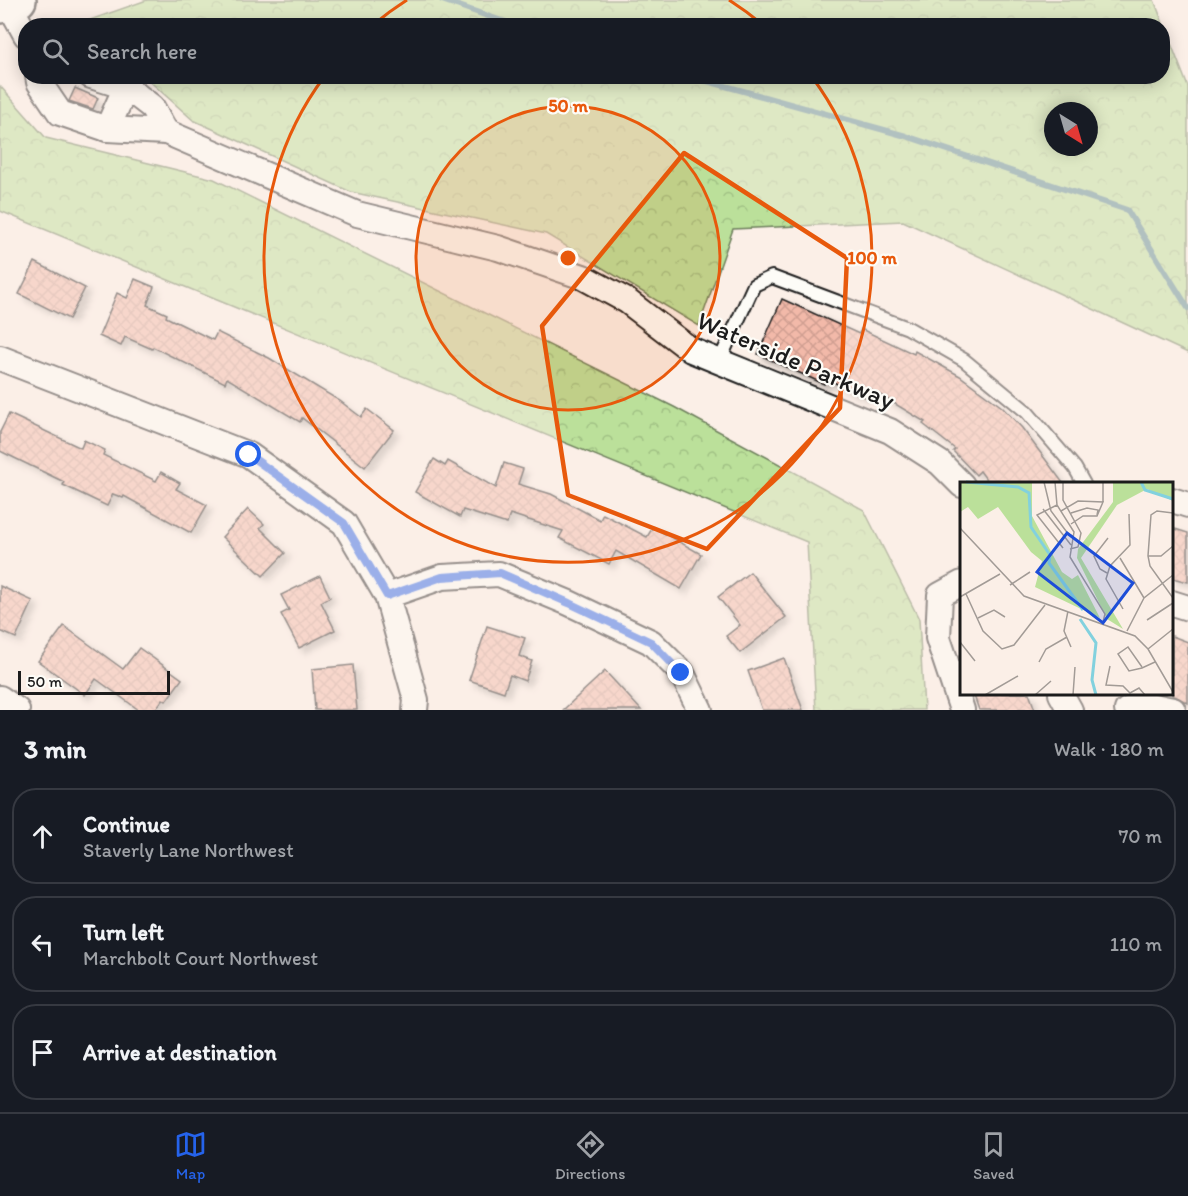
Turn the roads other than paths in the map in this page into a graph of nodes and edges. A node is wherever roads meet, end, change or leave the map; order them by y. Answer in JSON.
{"nodes":[{"id":1,"x":9,"y":3,"type":"edge"},
{"id":2,"x":18,"y":20,"type":"edge"},
{"id":3,"x":40,"y":84,"type":"edge"},
{"id":4,"x":116,"y":84,"type":"edge"},
{"id":5,"x":126,"y":87,"type":"junction"},
{"id":6,"x":107,"y":129,"type":"junction"},
{"id":7,"x":166,"y":132,"type":"junction"},
{"id":8,"x":0,"y":358,"type":"edge"},
{"id":9,"x":719,"y":362,"type":"junction"},
{"id":10,"x":1083,"y":482,"type":"edge"},
{"id":11,"x":960,"y":483,"type":"edge"},
{"id":12,"x":1173,"y":500,"type":"edge"},
{"id":13,"x":1188,"y":505,"type":"edge"},
{"id":14,"x":960,"y":584,"type":"edge"},
{"id":15,"x":387,"y":596,"type":"junction"},
{"id":16,"x":1173,"y":603,"type":"edge"},
{"id":17,"x":1188,"y":608,"type":"edge"},
{"id":18,"x":1062,"y":695,"type":"edge"},
{"id":19,"x":0,"y":698,"type":"edge"},
{"id":20,"x":17,"y":710,"type":"edge"},
{"id":21,"x":415,"y":710,"type":"edge"},
{"id":22,"x":700,"y":710,"type":"edge"},
{"id":23,"x":962,"y":710,"type":"edge"},
{"id":24,"x":1070,"y":710,"type":"edge"},
{"id":25,"x":1127,"y":710,"type":"edge"},
{"id":26,"x":1173,"y":710,"type":"edge"}],
"edges":[{"from":1,"to":2,"type":"street"},
{"from":3,"to":6,"type":"street","name":"Waterside Parkway"},
{"from":4,"to":5,"type":"street"},
{"from":5,"to":6,"type":"street"},
{"from":5,"to":7,"type":"street"},
{"from":6,"to":7,"type":"street","name":"Waterside Parkway"},
{"from":7,"to":9,"type":"street","name":"Waterside Parkway"},
{"from":8,"to":15,"type":"street"},
{"from":9,"to":10,"type":"lane"},
{"from":9,"to":11,"type":"street","name":"Waterside Parkway"},
{"from":12,"to":13,"type":"street"},
{"from":14,"to":23,"type":"street"},
{"from":15,"to":21,"type":"street"},
{"from":15,"to":22,"type":"street"},
{"from":16,"to":17,"type":"street"},
{"from":18,"to":24,"type":"street"},
{"from":19,"to":20,"type":"street"},
{"from":25,"to":26,"type":"street"}]}
